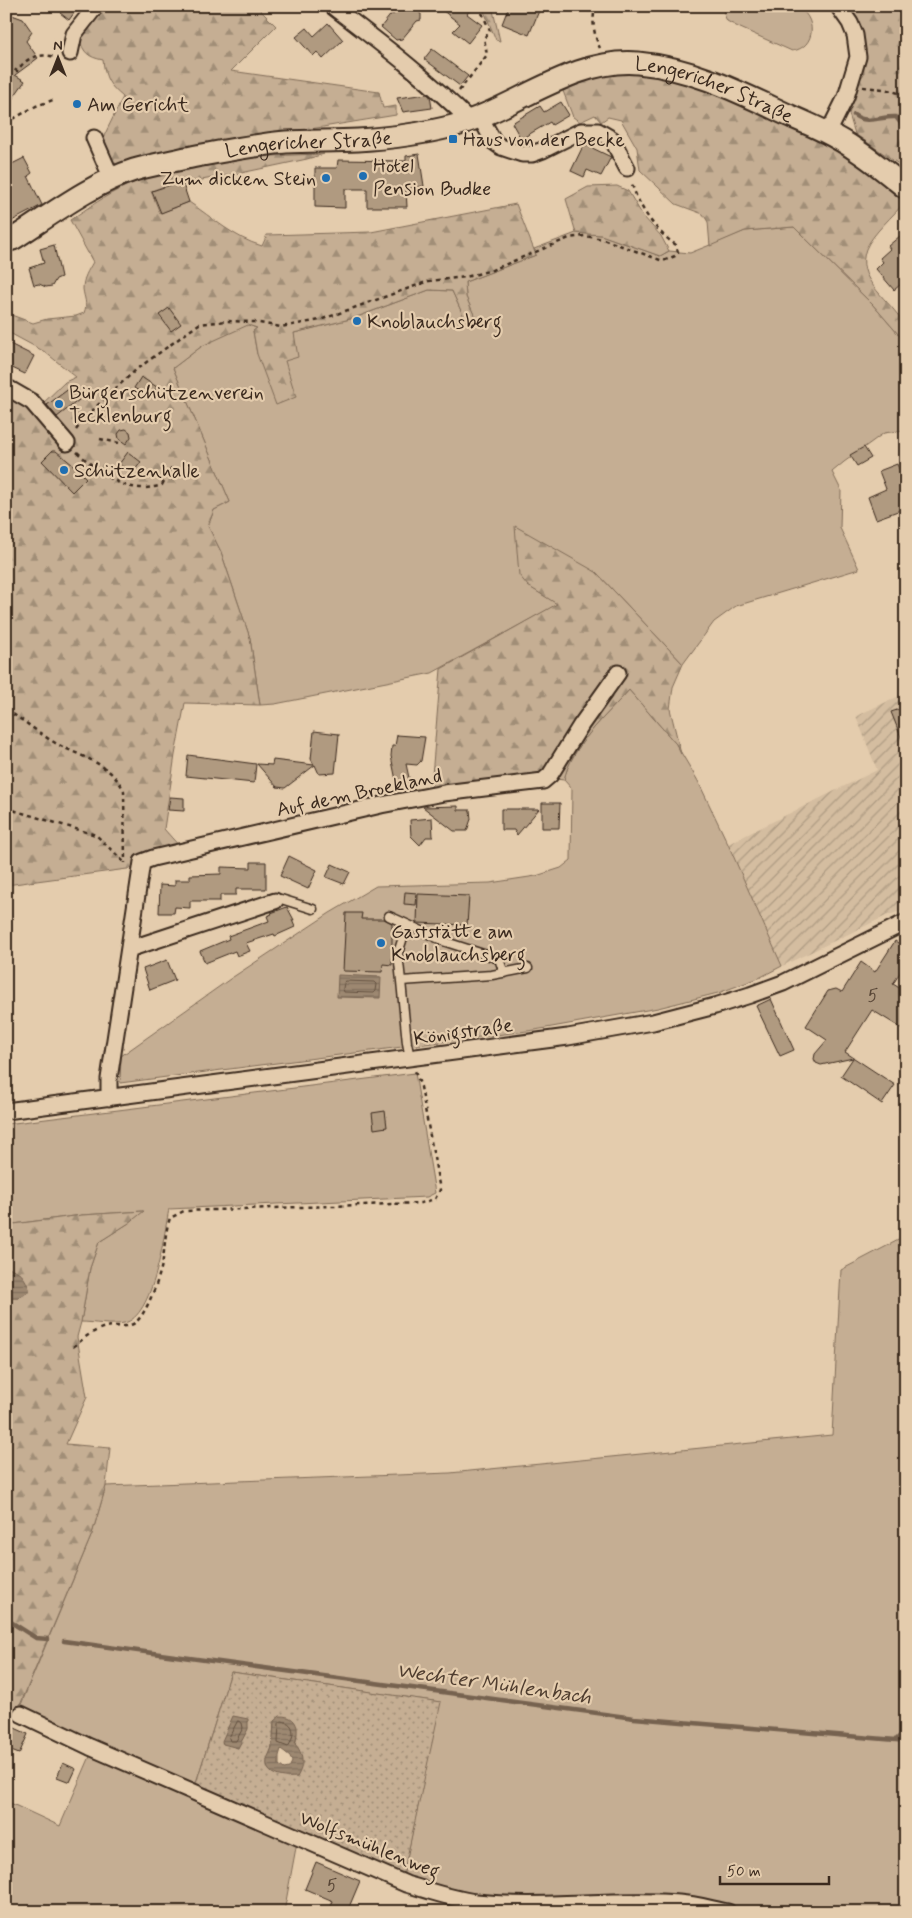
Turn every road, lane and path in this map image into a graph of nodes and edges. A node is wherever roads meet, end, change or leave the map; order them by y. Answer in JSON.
{"nodes":[{"id":1,"x":96,"y":6,"type":"edge"},
{"id":2,"x":332,"y":6,"type":"edge"},
{"id":3,"x":479,"y":6,"type":"edge"},
{"id":4,"x":579,"y":6,"type":"edge"},
{"id":5,"x":596,"y":6,"type":"edge"},
{"id":6,"x":719,"y":6,"type":"edge"},
{"id":7,"x":838,"y":6,"type":"edge"},
{"id":8,"x":725,"y":8,"type":"dead end"},
{"id":9,"x":593,"y":13,"type":"junction"},
{"id":10,"x":70,"y":53,"type":"dead end"},
{"id":11,"x":55,"y":57,"type":"dead end"},
{"id":12,"x":8,"y":65,"type":"dead end"},
{"id":13,"x":605,"y":66,"type":"junction"},
{"id":14,"x":906,"y":95,"type":"edge"},
{"id":15,"x":846,"y":97,"type":"junction"},
{"id":16,"x":53,"y":100,"type":"dead end"},
{"id":17,"x":450,"y":102,"type":"junction"},
{"id":18,"x":474,"y":119,"type":"junction"},
{"id":19,"x":6,"y":124,"type":"edge"},
{"id":20,"x":828,"y":133,"type":"junction"},
{"id":21,"x":94,"y":138,"type":"dead end"},
{"id":22,"x":627,"y":168,"type":"joint"},
{"id":23,"x":112,"y":179,"type":"junction"},
{"id":24,"x":906,"y":188,"type":"edge"},
{"id":25,"x":6,"y":242,"type":"edge"},
{"id":26,"x":6,"y":387,"type":"edge"},
{"id":27,"x":100,"y":440,"type":"dead end"},
{"id":28,"x":67,"y":443,"type":"junction"},
{"id":29,"x":119,"y":443,"type":"dead end"},
{"id":30,"x":173,"y":465,"type":"dead end"},
{"id":31,"x":618,"y":673,"type":"dead end"},
{"id":32,"x":6,"y":710,"type":"edge"},
{"id":33,"x":6,"y":808,"type":"edge"},
{"id":34,"x":275,"y":901,"type":"joint"},
{"id":35,"x":313,"y":909,"type":"dead end"},
{"id":36,"x":389,"y":916,"type":"dead end"},
{"id":37,"x":906,"y":922,"type":"edge"},
{"id":38,"x":407,"y":924,"type":"junction"},
{"id":39,"x":129,"y":949,"type":"junction"},
{"id":40,"x":528,"y":968,"type":"dead end"},
{"id":41,"x":504,"y":973,"type":"junction"},
{"id":42,"x":401,"y":981,"type":"junction"},
{"id":43,"x":410,"y":1058,"type":"junction"},
{"id":44,"x":109,"y":1098,"type":"junction"},
{"id":45,"x":6,"y":1111,"type":"edge"},
{"id":46,"x":73,"y":1347,"type":"dead end"},
{"id":47,"x":21,"y":1714,"type":"dead end"},
{"id":48,"x":728,"y":1912,"type":"edge"}],
"edges":[{"from":1,"to":10,"type":"street"},
{"from":2,"to":17,"type":"street"},
{"from":3,"to":17,"type":"path"},
{"from":4,"to":9,"type":"path"},
{"from":5,"to":9,"type":"path"},
{"from":6,"to":8,"type":"path"},
{"from":7,"to":15,"type":"street"},
{"from":9,"to":13,"type":"path"},
{"from":11,"to":12,"type":"path"},
{"from":13,"to":18,"type":"main road","name":"Lengericher Straße"},
{"from":13,"to":20,"type":"main road","name":"Lengericher Straße"},
{"from":14,"to":15,"type":"path"},
{"from":15,"to":20,"type":"street"},
{"from":16,"to":19,"type":"path"},
{"from":17,"to":18,"type":"street"},
{"from":18,"to":22,"type":"street"},
{"from":18,"to":23,"type":"main road","name":"Lengericher Straße"},
{"from":20,"to":24,"type":"main road","name":"Lengericher Straße"},
{"from":21,"to":23,"type":"street"},
{"from":22,"to":28,"type":"path"},
{"from":23,"to":25,"type":"main road","name":"Lengericher Straße"},
{"from":26,"to":28,"type":"street"},
{"from":27,"to":29,"type":"path"},
{"from":28,"to":30,"type":"path"},
{"from":31,"to":39,"type":"street","name":"Auf dem Broekland"},
{"from":32,"to":33,"type":"path"},
{"from":34,"to":35,"type":"lane"},
{"from":34,"to":39,"type":"street"},
{"from":36,"to":38,"type":"lane"},
{"from":37,"to":43,"type":"street","name":"Königstraße"},
{"from":38,"to":41,"type":"lane"},
{"from":38,"to":42,"type":"lane"},
{"from":39,"to":44,"type":"street","name":"Auf dem Broekland"},
{"from":40,"to":41,"type":"lane"},
{"from":41,"to":42,"type":"lane"},
{"from":42,"to":43,"type":"lane"},
{"from":43,"to":44,"type":"street","name":"Königstraße"},
{"from":43,"to":46,"type":"path"},
{"from":44,"to":45,"type":"street","name":"Königstraße"},
{"from":47,"to":48,"type":"street","name":"Wolfsmühlenweg"}]}
